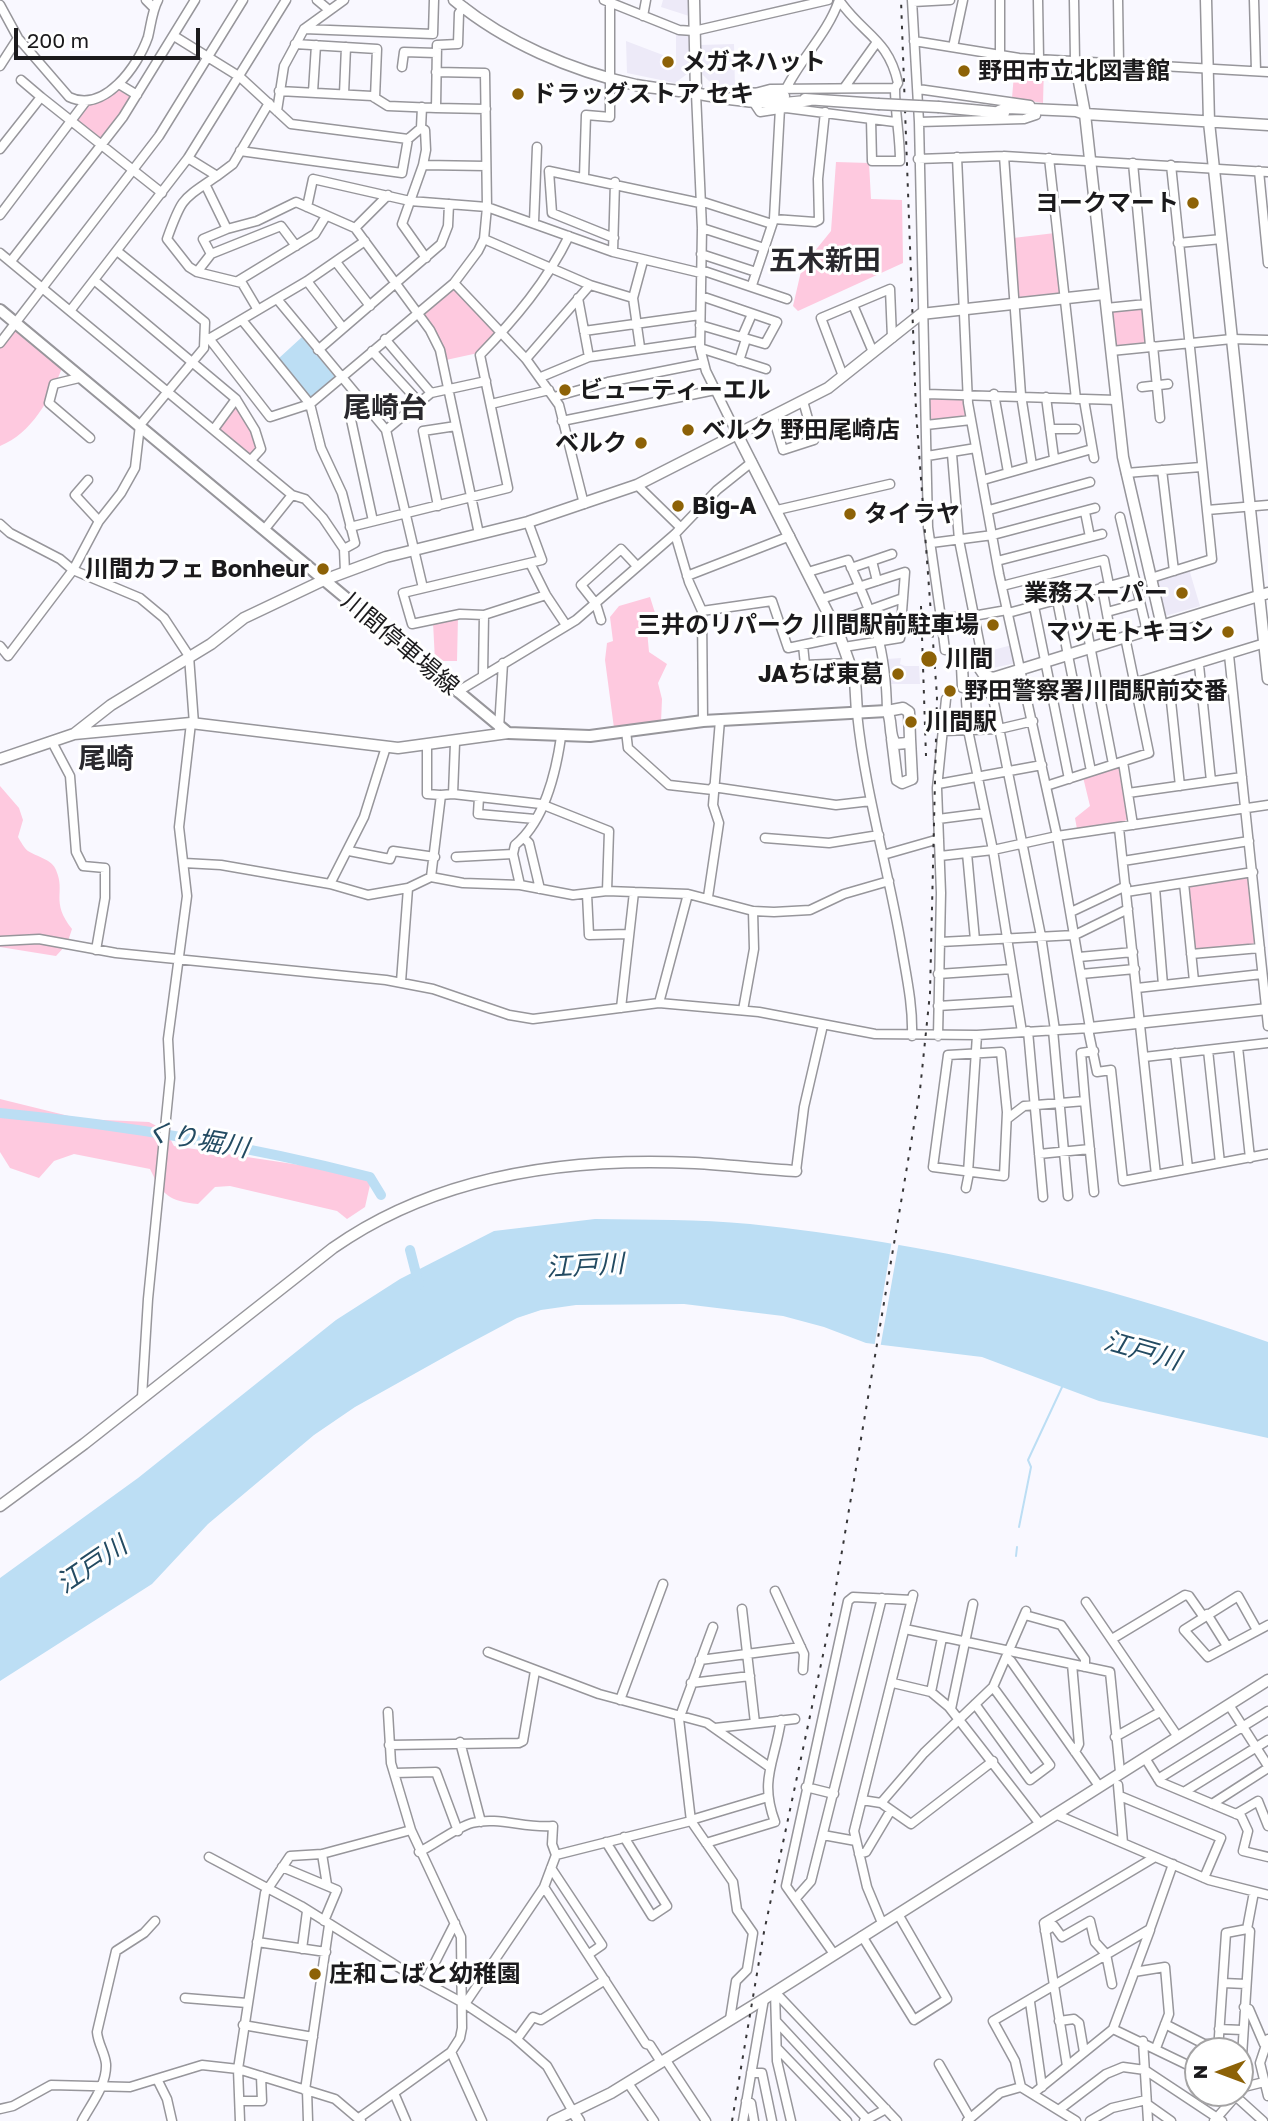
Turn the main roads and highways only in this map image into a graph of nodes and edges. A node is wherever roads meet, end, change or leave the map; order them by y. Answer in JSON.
{"nodes":[{"id":1,"x":0,"y":310,"type":"edge"},
{"id":2,"x":891,"y":713,"type":"road end"}],
"edges":[{"from":1,"to":2,"type":"main road","name":"川間停車場線"}]}
